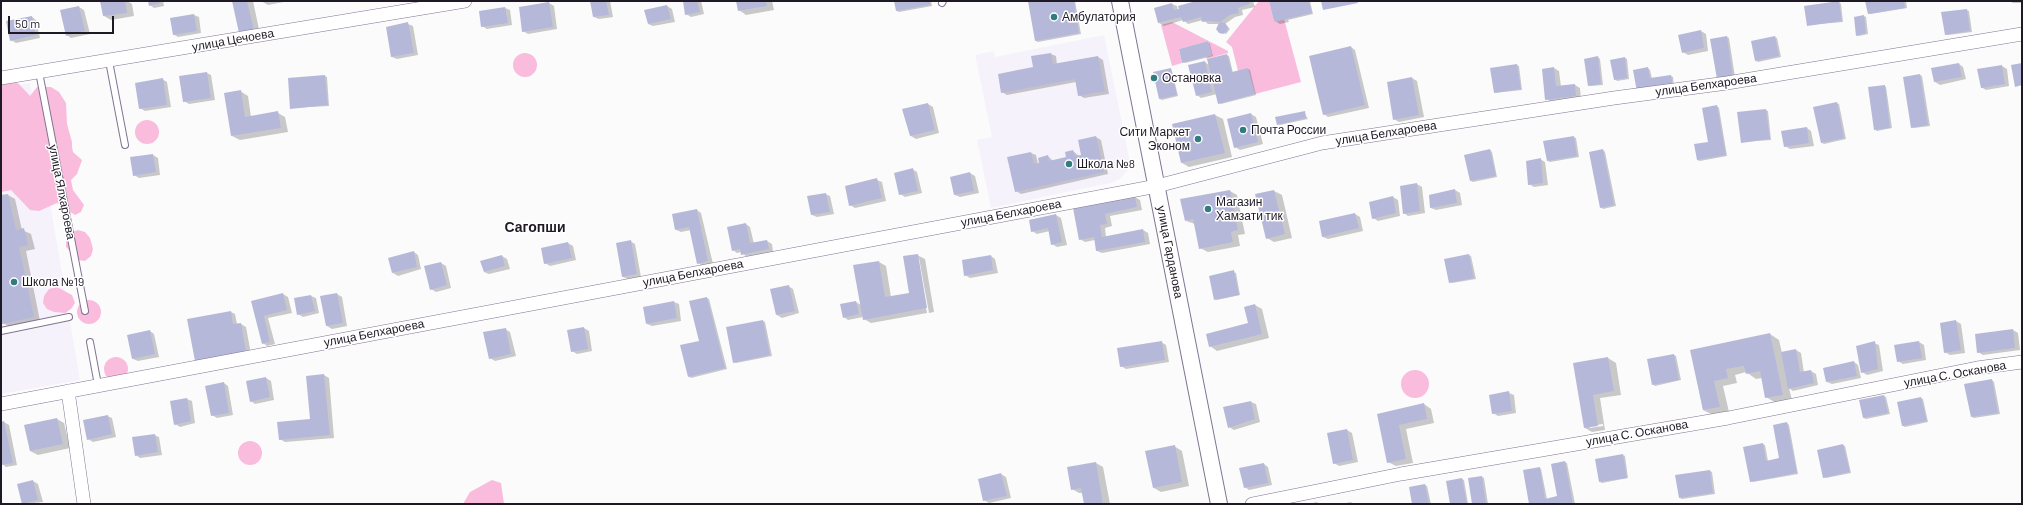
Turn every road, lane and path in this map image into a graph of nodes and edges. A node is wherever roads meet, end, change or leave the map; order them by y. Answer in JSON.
{"nodes":[{"id":1,"x":465,"y":1,"type":"edge"},
{"id":2,"x":1120,"y":1,"type":"edge"},
{"id":3,"x":2022,"y":34,"type":"edge"},
{"id":4,"x":109,"y":61,"type":"junction"},
{"id":5,"x":39,"y":72,"type":"junction"},
{"id":6,"x":1,"y":78,"type":"edge"},
{"id":7,"x":126,"y":145,"type":"dead end"},
{"id":8,"x":1157,"y":186,"type":"junction"},
{"id":9,"x":85,"y":311,"type":"dead end"},
{"id":10,"x":69,"y":317,"type":"dead end"},
{"id":11,"x":1,"y":331,"type":"edge"},
{"id":12,"x":90,"y":342,"type":"dead end"},
{"id":13,"x":2022,"y":362,"type":"edge"},
{"id":14,"x":98,"y":385,"type":"junction"},
{"id":15,"x":68,"y":391,"type":"junction"},
{"id":16,"x":1,"y":404,"type":"edge"},
{"id":17,"x":84,"y":504,"type":"edge"},
{"id":18,"x":1219,"y":504,"type":"edge"},
{"id":19,"x":1252,"y":504,"type":"edge"}],
"edges":[{"from":1,"to":4,"type":"street","name":"улица Цечоева"},
{"from":2,"to":8,"type":"street","name":"улица Гарданова"},
{"from":3,"to":8,"type":"street","name":"улица Белхароева"},
{"from":4,"to":5,"type":"street","name":"улица Цечоева"},
{"from":4,"to":7,"type":"lane"},
{"from":5,"to":6,"type":"street","name":"улица Цечоева"},
{"from":5,"to":9,"type":"lane","name":"улица Ялхароева"},
{"from":8,"to":14,"type":"street","name":"улица Белхароева"},
{"from":8,"to":18,"type":"street","name":"улица Гарданова"},
{"from":10,"to":11,"type":"lane"},
{"from":12,"to":14,"type":"lane"},
{"from":13,"to":19,"type":"street","name":"улица С. Осканова"},
{"from":14,"to":15,"type":"street","name":"улица Белхароева"},
{"from":15,"to":16,"type":"street","name":"улица Белхароева"},
{"from":15,"to":17,"type":"street"}]}
